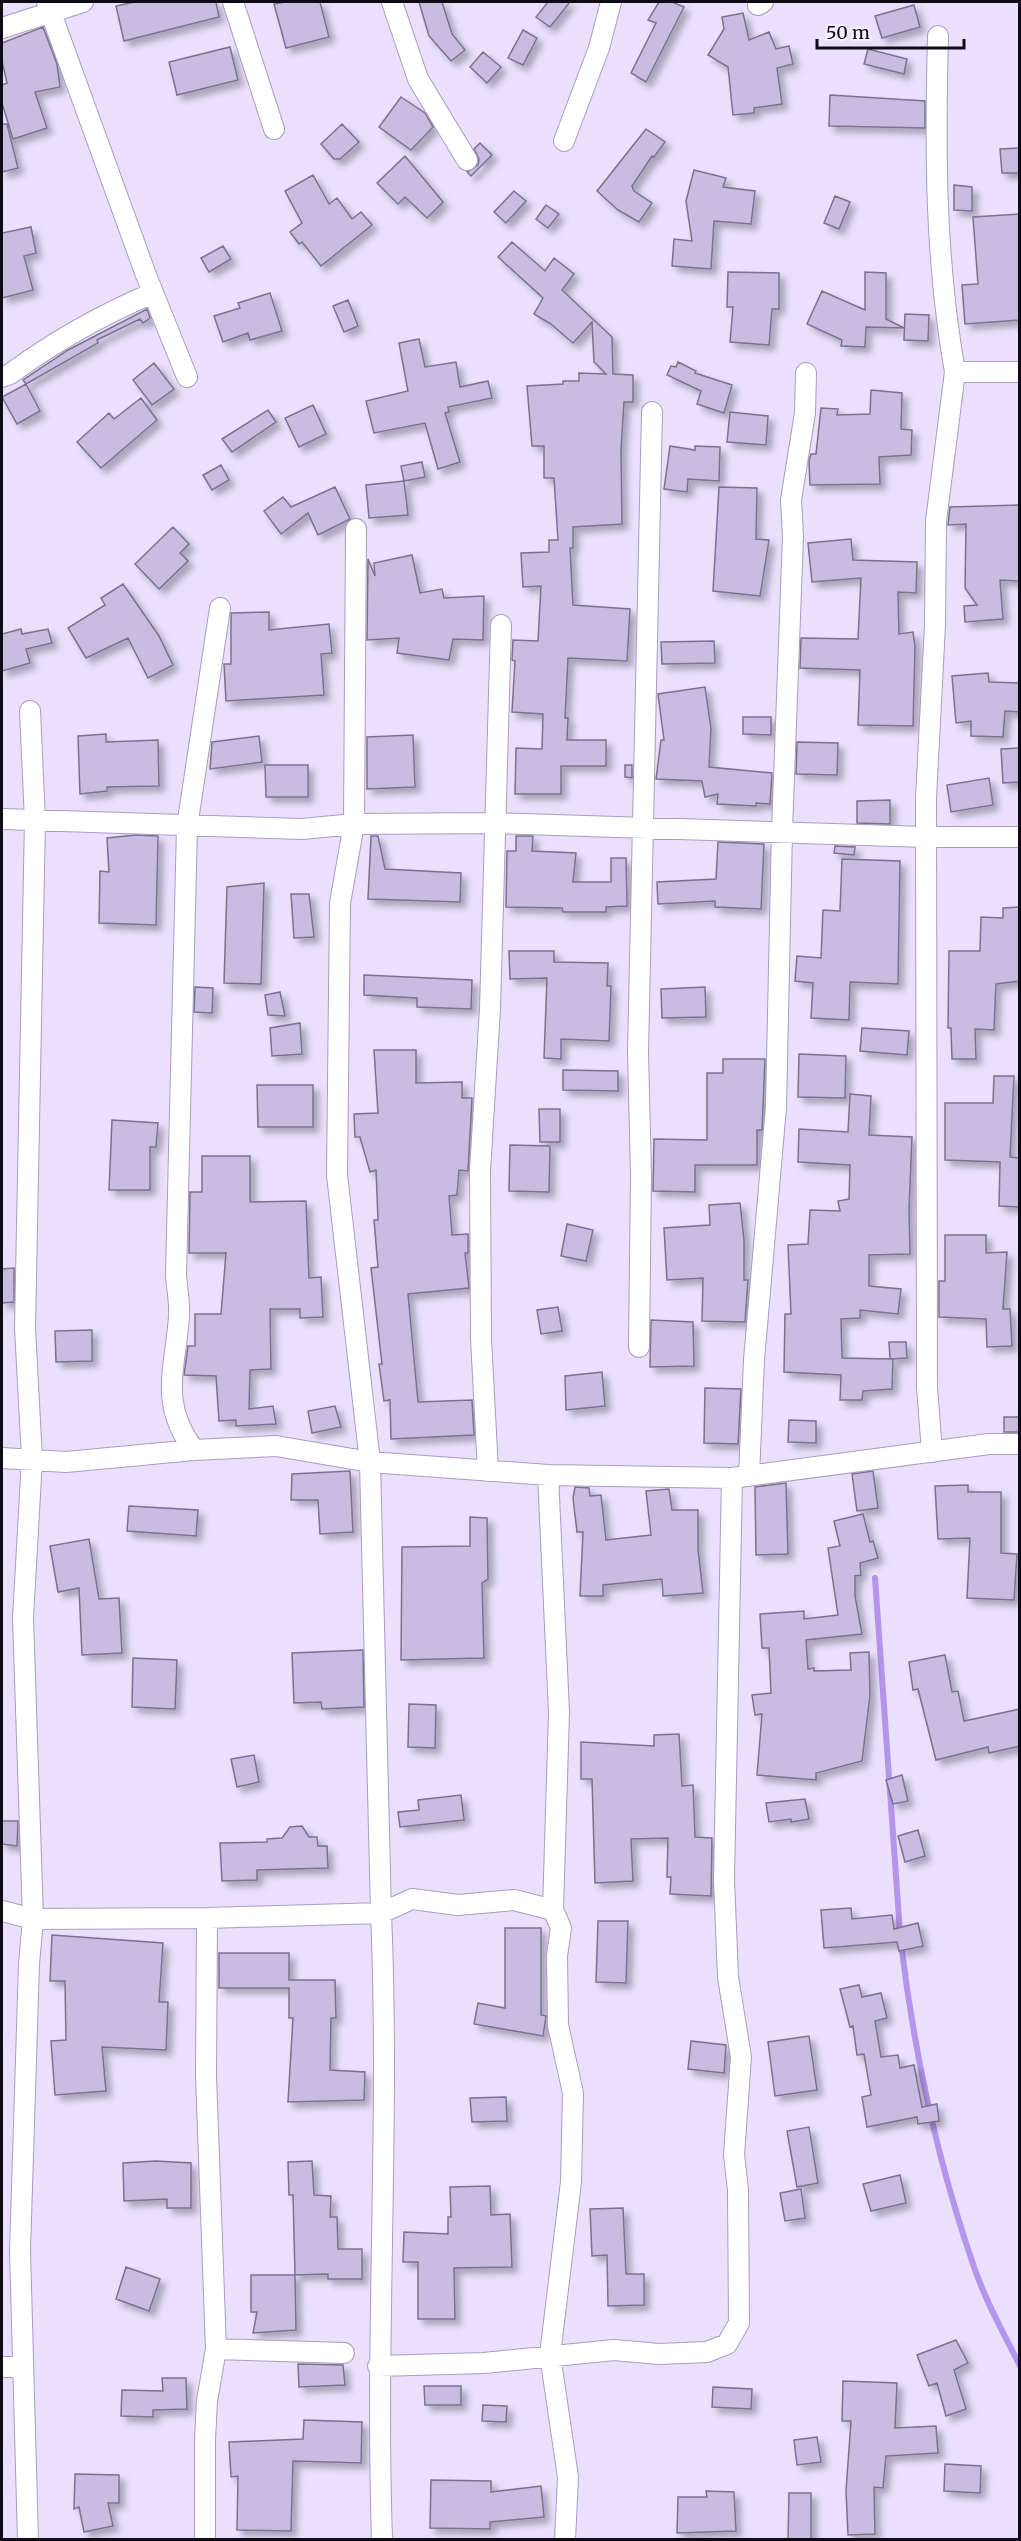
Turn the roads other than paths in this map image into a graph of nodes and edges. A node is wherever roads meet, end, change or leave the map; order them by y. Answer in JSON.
{"nodes":[{"id":1,"x":83,"y":2,"type":"edge"},
{"id":2,"x":234,"y":2,"type":"edge"},
{"id":3,"x":392,"y":2,"type":"edge"},
{"id":4,"x":610,"y":2,"type":"edge"},
{"id":5,"x":49,"y":7,"type":"edge"},
{"id":6,"x":2,"y":28,"type":"edge"},
{"id":7,"x":938,"y":36,"type":"dead end"},
{"id":8,"x":274,"y":129,"type":"dead end"},
{"id":9,"x":564,"y":141,"type":"dead end"},
{"id":10,"x":467,"y":160,"type":"dead end"},
{"id":11,"x":153,"y":293,"type":"junction"},
{"id":12,"x":955,"y":372,"type":"junction"},
{"id":13,"x":1020,"y":372,"type":"edge"},
{"id":14,"x":806,"y":373,"type":"dead end"},
{"id":15,"x":2,"y":376,"type":"edge"},
{"id":16,"x":187,"y":376,"type":"dead end"},
{"id":17,"x":652,"y":412,"type":"dead end"},
{"id":18,"x":356,"y":529,"type":"dead end"},
{"id":19,"x":220,"y":608,"type":"dead end"},
{"id":20,"x":501,"y":625,"type":"dead end"},
{"id":21,"x":30,"y":711,"type":"dead end"},
{"id":22,"x":2,"y":819,"type":"edge"},
{"id":23,"x":35,"y":820,"type":"junction"},
{"id":24,"x":495,"y":823,"type":"junction"},
{"id":25,"x":354,"y":824,"type":"junction"},
{"id":26,"x":187,"y":826,"type":"junction"},
{"id":27,"x":641,"y":826,"type":"junction"},
{"id":28,"x":782,"y":831,"type":"junction"},
{"id":29,"x":925,"y":837,"type":"junction"},
{"id":30,"x":1020,"y":837,"type":"edge"},
{"id":31,"x":639,"y":1347,"type":"dead end"},
{"id":32,"x":1020,"y":1444,"type":"edge"},
{"id":33,"x":194,"y":1450,"type":"junction"},
{"id":34,"x":932,"y":1452,"type":"junction"},
{"id":35,"x":2,"y":1458,"type":"edge"},
{"id":36,"x":32,"y":1459,"type":"junction"},
{"id":37,"x":370,"y":1462,"type":"junction"},
{"id":38,"x":488,"y":1471,"type":"junction"},
{"id":39,"x":548,"y":1475,"type":"junction"},
{"id":40,"x":741,"y":1477,"type":"junction"},
{"id":41,"x":553,"y":1910,"type":"junction"},
{"id":42,"x":2,"y":1911,"type":"edge"},
{"id":43,"x":381,"y":1913,"type":"junction"},
{"id":44,"x":207,"y":1918,"type":"junction"},
{"id":45,"x":33,"y":1919,"type":"junction"},
{"id":46,"x":216,"y":2349,"type":"junction"},
{"id":47,"x":344,"y":2353,"type":"dead end"},
{"id":48,"x":550,"y":2355,"type":"junction"},
{"id":49,"x":378,"y":2366,"type":"junction"},
{"id":50,"x":2,"y":2367,"type":"edge"},
{"id":51,"x":23,"y":2367,"type":"junction"},
{"id":52,"x":27,"y":2540,"type":"edge"},
{"id":53,"x":205,"y":2540,"type":"edge"},
{"id":54,"x":382,"y":2540,"type":"edge"},
{"id":55,"x":565,"y":2540,"type":"edge"}],
"edges":[{"from":1,"to":5,"type":"street"},
{"from":2,"to":8,"type":"street"},
{"from":3,"to":10,"type":"street"},
{"from":4,"to":9,"type":"street"},
{"from":5,"to":6,"type":"street"},
{"from":5,"to":11,"type":"street"},
{"from":7,"to":12,"type":"street"},
{"from":11,"to":15,"type":"street"},
{"from":11,"to":16,"type":"street"},
{"from":12,"to":13,"type":"street"},
{"from":12,"to":29,"type":"street"},
{"from":14,"to":28,"type":"street"},
{"from":17,"to":27,"type":"street"},
{"from":18,"to":25,"type":"street"},
{"from":19,"to":26,"type":"street"},
{"from":20,"to":24,"type":"street"},
{"from":21,"to":23,"type":"street"},
{"from":22,"to":23,"type":"street"},
{"from":23,"to":26,"type":"street"},
{"from":23,"to":36,"type":"street"},
{"from":24,"to":25,"type":"street"},
{"from":24,"to":27,"type":"street"},
{"from":24,"to":38,"type":"street"},
{"from":25,"to":26,"type":"street"},
{"from":25,"to":37,"type":"street"},
{"from":26,"to":33,"type":"street"},
{"from":27,"to":28,"type":"street"},
{"from":27,"to":31,"type":"street"},
{"from":28,"to":29,"type":"street"},
{"from":28,"to":40,"type":"street"},
{"from":29,"to":30,"type":"street"},
{"from":29,"to":34,"type":"street"},
{"from":32,"to":34,"type":"street"},
{"from":33,"to":36,"type":"street"},
{"from":33,"to":37,"type":"street"},
{"from":34,"to":40,"type":"street"},
{"from":35,"to":36,"type":"street"},
{"from":36,"to":45,"type":"street"},
{"from":37,"to":38,"type":"street"},
{"from":37,"to":43,"type":"street"},
{"from":38,"to":39,"type":"street"},
{"from":39,"to":40,"type":"street"},
{"from":39,"to":41,"type":"street"},
{"from":40,"to":48,"type":"street"},
{"from":41,"to":43,"type":"street"},
{"from":41,"to":48,"type":"street"},
{"from":42,"to":45,"type":"street"},
{"from":43,"to":44,"type":"street"},
{"from":43,"to":49,"type":"street"},
{"from":44,"to":45,"type":"street"},
{"from":44,"to":46,"type":"street"},
{"from":45,"to":51,"type":"street"},
{"from":46,"to":47,"type":"street"},
{"from":46,"to":53,"type":"street"},
{"from":48,"to":49,"type":"street"},
{"from":48,"to":55,"type":"street"},
{"from":49,"to":54,"type":"street"},
{"from":50,"to":51,"type":"street"},
{"from":51,"to":52,"type":"street"}]}
